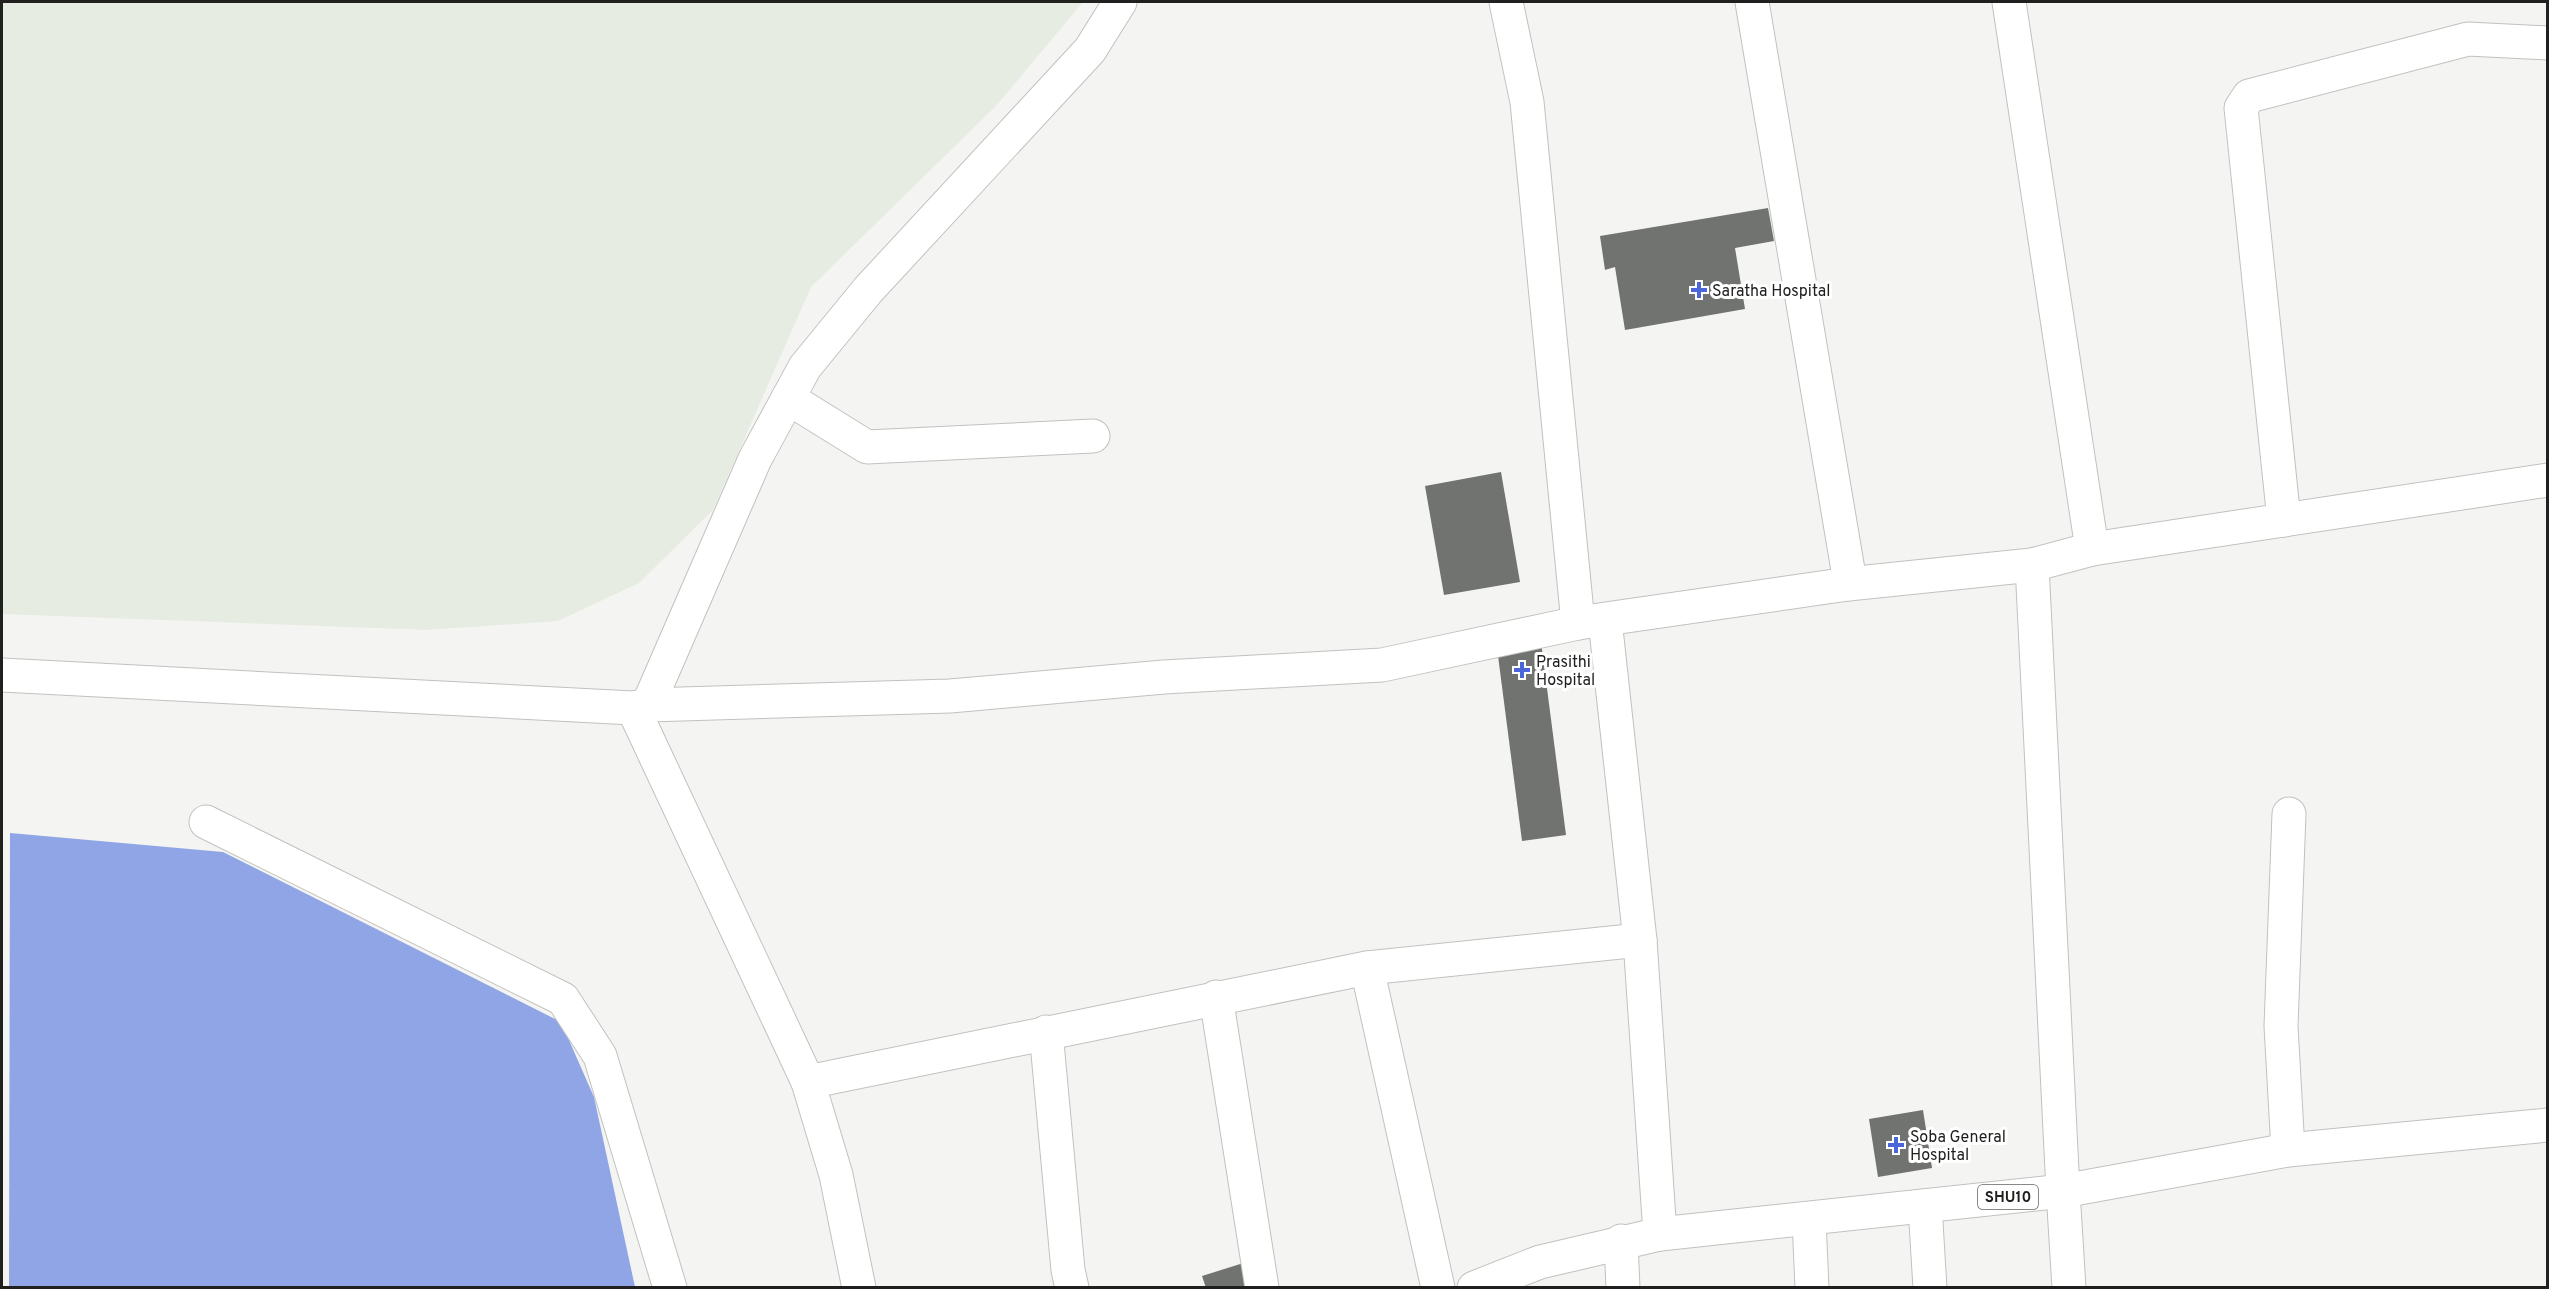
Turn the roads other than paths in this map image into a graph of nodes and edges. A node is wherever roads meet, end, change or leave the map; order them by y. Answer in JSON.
{"nodes":[{"id":1,"x":1120,"y":2,"type":"edge"},
{"id":2,"x":1506,"y":2,"type":"edge"},
{"id":3,"x":1752,"y":2,"type":"edge"},
{"id":4,"x":2009,"y":2,"type":"edge"},
{"id":5,"x":2547,"y":43,"type":"edge"},
{"id":6,"x":788,"y":398,"type":"junction"},
{"id":7,"x":1093,"y":436,"type":"dead end"},
{"id":8,"x":2547,"y":480,"type":"edge"},
{"id":9,"x":2284,"y":520,"type":"junction"},
{"id":10,"x":2092,"y":549,"type":"junction"},
{"id":11,"x":2032,"y":566,"type":"junction"},
{"id":12,"x":1848,"y":584,"type":"junction"},
{"id":13,"x":1592,"y":621,"type":"junction"},
{"id":14,"x":2,"y":675,"type":"edge"},
{"id":15,"x":641,"y":706,"type":"junction"},
{"id":16,"x":2289,"y":814,"type":"dead end"},
{"id":17,"x":206,"y":822,"type":"dead end"},
{"id":18,"x":1640,"y":940,"type":"junction"},
{"id":19,"x":1367,"y":968,"type":"junction"},
{"id":20,"x":1216,"y":997,"type":"junction"},
{"id":21,"x":1046,"y":1032,"type":"junction"},
{"id":22,"x":808,"y":1082,"type":"junction"},
{"id":23,"x":2547,"y":1125,"type":"edge"},
{"id":24,"x":2288,"y":1150,"type":"junction"},
{"id":25,"x":2063,"y":1191,"type":"junction"},
{"id":26,"x":1925,"y":1206,"type":"junction"},
{"id":27,"x":1809,"y":1219,"type":"junction"},
{"id":28,"x":1660,"y":1234,"type":"junction"},
{"id":29,"x":1621,"y":1241,"type":"junction"},
{"id":30,"x":670,"y":1287,"type":"edge"},
{"id":31,"x":859,"y":1287,"type":"edge"},
{"id":32,"x":1072,"y":1287,"type":"edge"},
{"id":33,"x":1262,"y":1287,"type":"edge"},
{"id":34,"x":1437,"y":1287,"type":"edge"},
{"id":35,"x":1474,"y":1287,"type":"edge"},
{"id":36,"x":1623,"y":1287,"type":"edge"},
{"id":37,"x":1812,"y":1287,"type":"edge"},
{"id":38,"x":1930,"y":1287,"type":"edge"},
{"id":39,"x":2069,"y":1287,"type":"edge"}],
"edges":[{"from":1,"to":6,"type":"street"},
{"from":2,"to":13,"type":"street"},
{"from":3,"to":12,"type":"street"},
{"from":4,"to":10,"type":"street"},
{"from":5,"to":9,"type":"street"},
{"from":6,"to":7,"type":"street"},
{"from":6,"to":15,"type":"street"},
{"from":8,"to":9,"type":"street"},
{"from":9,"to":10,"type":"street"},
{"from":10,"to":11,"type":"street"},
{"from":11,"to":12,"type":"street"},
{"from":11,"to":25,"type":"street"},
{"from":12,"to":13,"type":"street"},
{"from":13,"to":15,"type":"street"},
{"from":13,"to":18,"type":"street"},
{"from":14,"to":15,"type":"street"},
{"from":15,"to":22,"type":"street"},
{"from":16,"to":24,"type":"street"},
{"from":17,"to":30,"type":"street"},
{"from":18,"to":19,"type":"street"},
{"from":18,"to":28,"type":"street"},
{"from":19,"to":20,"type":"street"},
{"from":19,"to":34,"type":"street"},
{"from":20,"to":21,"type":"street"},
{"from":20,"to":33,"type":"street"},
{"from":21,"to":22,"type":"street"},
{"from":21,"to":32,"type":"street"},
{"from":22,"to":31,"type":"street"},
{"from":23,"to":24,"type":"street","number":"SHU10"},
{"from":24,"to":25,"type":"street","number":"SHU10"},
{"from":25,"to":26,"type":"street","number":"SHU10"},
{"from":25,"to":39,"type":"street"},
{"from":26,"to":27,"type":"street","number":"SHU10"},
{"from":26,"to":38,"type":"street"},
{"from":27,"to":28,"type":"street","number":"SHU10"},
{"from":27,"to":37,"type":"street"},
{"from":28,"to":29,"type":"street","number":"SHU10"},
{"from":29,"to":35,"type":"street","number":"SHU10"},
{"from":29,"to":36,"type":"street"}]}
